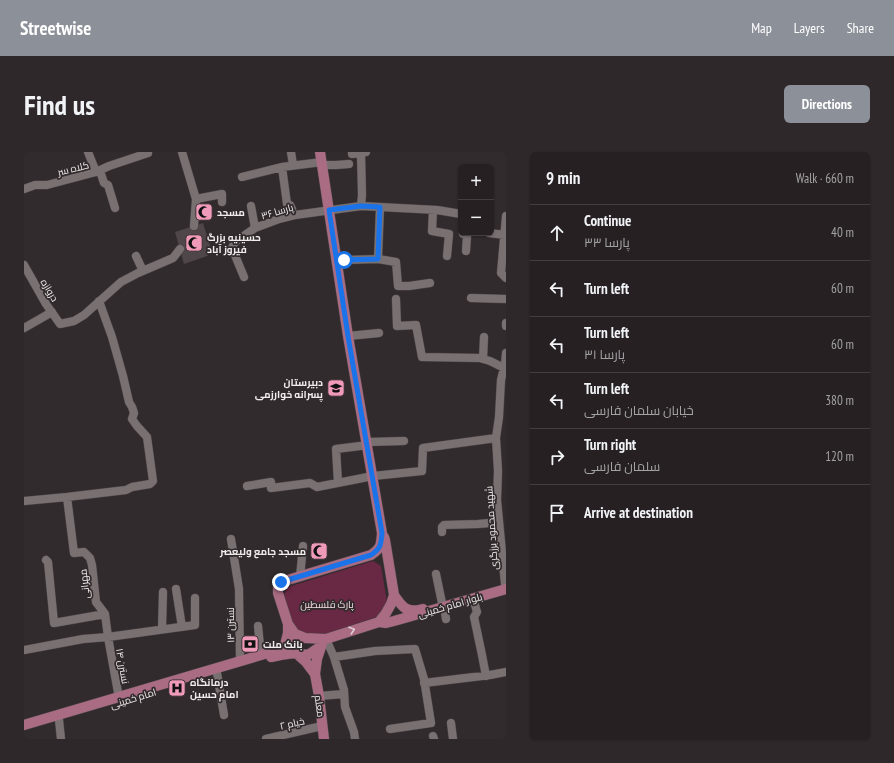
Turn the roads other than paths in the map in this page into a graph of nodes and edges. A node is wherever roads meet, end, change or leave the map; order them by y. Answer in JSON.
{"nodes":[{"id":1,"x":88,"y":152,"type":"edge"},
{"id":2,"x":182,"y":152,"type":"edge"},
{"id":3,"x":291,"y":152,"type":"edge"},
{"id":4,"x":352,"y":152,"type":"edge"},
{"id":5,"x":148,"y":153,"type":"edge"},
{"id":6,"x":364,"y":153,"type":"edge"},
{"id":7,"x":321,"y":160,"type":"edge"},
{"id":8,"x":349,"y":164,"type":"dead end"},
{"id":9,"x":293,"y":165,"type":"junction"},
{"id":10,"x":282,"y":167,"type":"junction"},
{"id":11,"x":98,"y":171,"type":"junction"},
{"id":12,"x":242,"y":177,"type":"dead end"},
{"id":13,"x":24,"y":189,"type":"edge"},
{"id":14,"x":196,"y":199,"type":"junction"},
{"id":15,"x":222,"y":202,"type":"dead end"},
{"id":16,"x":251,"y":206,"type":"dead end"},
{"id":17,"x":361,"y":206,"type":"junction"},
{"id":18,"x":380,"y":207,"type":"junction"},
{"id":19,"x":115,"y":208,"type":"dead end"},
{"id":20,"x":292,"y":209,"type":"dead end"},
{"id":21,"x":329,"y":210,"type":"junction"},
{"id":22,"x":433,"y":210,"type":"junction"},
{"id":23,"x":458,"y":214,"type":"edge"},
{"id":24,"x":506,"y":216,"type":"edge"},
{"id":25,"x":194,"y":226,"type":"dead end"},
{"id":26,"x":255,"y":228,"type":"junction"},
{"id":27,"x":494,"y":234,"type":"edge"},
{"id":28,"x":505,"y":235,"type":"junction"},
{"id":29,"x":467,"y":236,"type":"edge"},
{"id":30,"x":180,"y":249,"type":"dead end"},
{"id":31,"x":466,"y":251,"type":"dead end"},
{"id":32,"x":136,"y":256,"type":"dead end"},
{"id":33,"x":448,"y":256,"type":"dead end"},
{"id":34,"x":378,"y":259,"type":"junction"},
{"id":35,"x":344,"y":260,"type":"dead end"},
{"id":36,"x":24,"y":265,"type":"edge"},
{"id":37,"x":142,"y":271,"type":"junction"},
{"id":38,"x":504,"y":275,"type":"edge"},
{"id":39,"x":244,"y":277,"type":"dead end"},
{"id":40,"x":430,"y":283,"type":"dead end"},
{"id":41,"x":471,"y":298,"type":"dead end"},
{"id":42,"x":396,"y":299,"type":"dead end"},
{"id":43,"x":506,"y":299,"type":"edge"},
{"id":44,"x":99,"y":300,"type":"junction"},
{"id":45,"x":52,"y":312,"type":"junction"},
{"id":46,"x":24,"y":328,"type":"edge"},
{"id":47,"x":379,"y":333,"type":"dead end"},
{"id":48,"x":348,"y":336,"type":"junction"},
{"id":49,"x":484,"y":337,"type":"dead end"},
{"id":50,"x":506,"y":353,"type":"edge"},
{"id":51,"x":483,"y":359,"type":"junction"},
{"id":52,"x":505,"y":366,"type":"edge"},
{"id":53,"x":496,"y":438,"type":"junction"},
{"id":54,"x":404,"y":441,"type":"dead end"},
{"id":55,"x":367,"y":444,"type":"junction"},
{"id":56,"x":373,"y":476,"type":"junction"},
{"id":57,"x":338,"y":483,"type":"junction"},
{"id":58,"x":247,"y":486,"type":"dead end"},
{"id":59,"x":67,"y":498,"type":"junction"},
{"id":60,"x":24,"y":501,"type":"edge"},
{"id":61,"x":499,"y":523,"type":"junction"},
{"id":62,"x":442,"y":532,"type":"dead end"},
{"id":63,"x":382,"y":533,"type":"junction"},
{"id":64,"x":230,"y":539,"type":"dead end"},
{"id":65,"x":303,"y":546,"type":"dead end"},
{"id":66,"x":371,"y":555,"type":"junction"},
{"id":67,"x":46,"y":560,"type":"dead end"},
{"id":68,"x":391,"y":573,"type":"junction"},
{"id":69,"x":436,"y":574,"type":"dead end"},
{"id":70,"x":300,"y":576,"type":"junction"},
{"id":71,"x":506,"y":586,"type":"edge"},
{"id":72,"x":176,"y":588,"type":"dead end"},
{"id":73,"x":163,"y":592,"type":"dead end"},
{"id":74,"x":394,"y":595,"type":"junction"},
{"id":75,"x":195,"y":598,"type":"dead end"},
{"id":76,"x":473,"y":598,"type":"junction"},
{"id":77,"x":443,"y":605,"type":"junction"},
{"id":78,"x":105,"y":614,"type":"junction"},
{"id":79,"x":446,"y":619,"type":"dead end"},
{"id":80,"x":379,"y":622,"type":"junction"},
{"id":81,"x":258,"y":626,"type":"dead end"},
{"id":82,"x":182,"y":627,"type":"junction"},
{"id":83,"x":288,"y":628,"type":"junction"},
{"id":84,"x":162,"y":629,"type":"junction"},
{"id":85,"x":108,"y":637,"type":"junction"},
{"id":86,"x":323,"y":643,"type":"junction"},
{"id":87,"x":24,"y":650,"type":"edge"},
{"id":88,"x":289,"y":651,"type":"junction"},
{"id":89,"x":261,"y":655,"type":"junction"},
{"id":90,"x":334,"y":657,"type":"junction"},
{"id":91,"x":240,"y":661,"type":"junction"},
{"id":92,"x":506,"y":672,"type":"edge"},
{"id":93,"x":216,"y":673,"type":"junction"},
{"id":94,"x":315,"y":674,"type":"junction"},
{"id":95,"x":486,"y":676,"type":"junction"},
{"id":96,"x":424,"y":683,"type":"junction"},
{"id":97,"x":344,"y":694,"type":"junction"},
{"id":98,"x":319,"y":696,"type":"junction"},
{"id":99,"x":119,"y":698,"type":"junction"},
{"id":100,"x":224,"y":715,"type":"dead end"},
{"id":101,"x":59,"y":720,"type":"junction"},
{"id":102,"x":451,"y":723,"type":"dead end"},
{"id":103,"x":24,"y":725,"type":"edge"},
{"id":104,"x":322,"y":726,"type":"junction"},
{"id":105,"x":390,"y":729,"type":"dead end"},
{"id":106,"x":24,"y":730,"type":"edge"},
{"id":107,"x":61,"y":739,"type":"edge"},
{"id":108,"x":266,"y":739,"type":"edge"},
{"id":109,"x":324,"y":739,"type":"edge"},
{"id":110,"x":355,"y":739,"type":"edge"},
{"id":111,"x":453,"y":739,"type":"edge"}],
"edges":[{"from":1,"to":11,"type":"street"},
{"from":2,"to":14,"type":"street"},
{"from":3,"to":9,"type":"street"},
{"from":4,"to":6,"type":"street"},
{"from":5,"to":11,"type":"street","name":"کلاه سر"},
{"from":6,"to":17,"type":"street"},
{"from":7,"to":8,"type":"street"},
{"from":7,"to":9,"type":"street"},
{"from":7,"to":21,"type":"main road"},
{"from":9,"to":10,"type":"street"},
{"from":10,"to":12,"type":"street"},
{"from":10,"to":20,"type":"street"},
{"from":11,"to":13,"type":"street","name":"کلاه سر"},
{"from":11,"to":19,"type":"street"},
{"from":14,"to":15,"type":"street"},
{"from":14,"to":25,"type":"street"},
{"from":16,"to":26,"type":"street"},
{"from":17,"to":18,"type":"street","name":"پارسا ۳۶"},
{"from":17,"to":21,"type":"street","name":"پارسا ۳۶"},
{"from":18,"to":22,"type":"street","name":"پارسا ۳۶"},
{"from":18,"to":34,"type":"street"},
{"from":21,"to":26,"type":"street","name":"پارسا ۳۶"},
{"from":21,"to":48,"type":"main road"},
{"from":22,"to":23,"type":"street","name":"پارسا ۳۶"},
{"from":22,"to":33,"type":"street"},
{"from":24,"to":28,"type":"street"},
{"from":26,"to":39,"type":"street","name":"پارسا ۳۶"},
{"from":27,"to":28,"type":"street"},
{"from":28,"to":38,"type":"street"},
{"from":29,"to":31,"type":"street"},
{"from":30,"to":37,"type":"street"},
{"from":32,"to":37,"type":"street"},
{"from":34,"to":35,"type":"street"},
{"from":34,"to":40,"type":"street"},
{"from":36,"to":45,"type":"street","name":"دروازه"},
{"from":37,"to":44,"type":"street"},
{"from":41,"to":43,"type":"street"},
{"from":42,"to":51,"type":"street"},
{"from":44,"to":45,"type":"street","name":"دروازه"},
{"from":44,"to":59,"type":"street"},
{"from":45,"to":46,"type":"street"},
{"from":47,"to":48,"type":"street"},
{"from":48,"to":55,"type":"main road"},
{"from":49,"to":51,"type":"street"},
{"from":50,"to":52,"type":"street","name":"شهید محمود برزگری"},
{"from":51,"to":52,"type":"street"},
{"from":52,"to":53,"type":"street","name":"شهید محمود برزگری"},
{"from":53,"to":56,"type":"street"},
{"from":53,"to":61,"type":"street","name":"شهید محمود برزگری"},
{"from":54,"to":55,"type":"street"},
{"from":55,"to":56,"type":"main road"},
{"from":55,"to":57,"type":"street"},
{"from":56,"to":57,"type":"street"},
{"from":56,"to":63,"type":"main road"},
{"from":57,"to":58,"type":"street"},
{"from":59,"to":60,"type":"street"},
{"from":59,"to":78,"type":"street","name":"مهرانی"},
{"from":61,"to":62,"type":"street"},
{"from":61,"to":71,"type":"street","name":"شهید محمود برزگری"},
{"from":63,"to":66,"type":"main road"},
{"from":63,"to":68,"type":"main road"},
{"from":64,"to":91,"type":"street","name":"نسترن ۱۳"},
{"from":65,"to":70,"type":"street"},
{"from":66,"to":68,"type":"main road"},
{"from":66,"to":70,"type":"main road"},
{"from":67,"to":78,"type":"street"},
{"from":68,"to":74,"type":"main road"},
{"from":69,"to":77,"type":"street"},
{"from":70,"to":83,"type":"main road"},
{"from":71,"to":76,"type":"main road","name":"بلوار امام خمینی"},
{"from":71,"to":77,"type":"main road","name":"بلوار امام خمینی"},
{"from":72,"to":82,"type":"street"},
{"from":73,"to":84,"type":"street"},
{"from":74,"to":77,"type":"main road","name":"بلوار امام خمینی"},
{"from":74,"to":80,"type":"main road"},
{"from":75,"to":82,"type":"street"},
{"from":76,"to":77,"type":"main road","name":"بلوار امام خمینی"},
{"from":76,"to":95,"type":"street"},
{"from":77,"to":79,"type":"street"},
{"from":77,"to":80,"type":"main road","name":"بلوار امام خمینی"},
{"from":78,"to":85,"type":"street","name":"مهرانی"},
{"from":86,"to":80,"type":"main road","one_way":true},
{"from":81,"to":89,"type":"street"},
{"from":82,"to":84,"type":"street"},
{"from":83,"to":86,"type":"main road"},
{"from":83,"to":88,"type":"main road"},
{"from":84,"to":85,"type":"street"},
{"from":85,"to":87,"type":"street"},
{"from":85,"to":99,"type":"street","name":"نسترن ۱۴"},
{"from":86,"to":88,"type":"main road"},
{"from":86,"to":90,"type":"street"},
{"from":86,"to":94,"type":"main road"},
{"from":88,"to":89,"type":"main road","name":"امام خمینی"},
{"from":88,"to":93,"type":"main road","name":"امام خمینی"},
{"from":88,"to":94,"type":"main road"},
{"from":89,"to":91,"type":"main road","name":"امام خمینی"},
{"from":90,"to":96,"type":"street"},
{"from":90,"to":97,"type":"street"},
{"from":91,"to":99,"type":"main road","name":"امام خمینی"},
{"from":92,"to":95,"type":"street"},
{"from":93,"to":100,"type":"street"},
{"from":93,"to":101,"type":"main road","name":"امام خمینی"},
{"from":94,"to":98,"type":"main road","name":"معلم"},
{"from":95,"to":96,"type":"street"},
{"from":96,"to":105,"type":"street"},
{"from":97,"to":98,"type":"street"},
{"from":97,"to":110,"type":"street"},
{"from":98,"to":104,"type":"main road","name":"معلم"},
{"from":99,"to":103,"type":"main road","name":"امام خمینی"},
{"from":101,"to":106,"type":"main road","name":"امام خمینی"},
{"from":101,"to":107,"type":"street"},
{"from":102,"to":111,"type":"street"},
{"from":104,"to":108,"type":"street","name":"خیام ۲"},
{"from":104,"to":109,"type":"main road","name":"معلم"}]}
